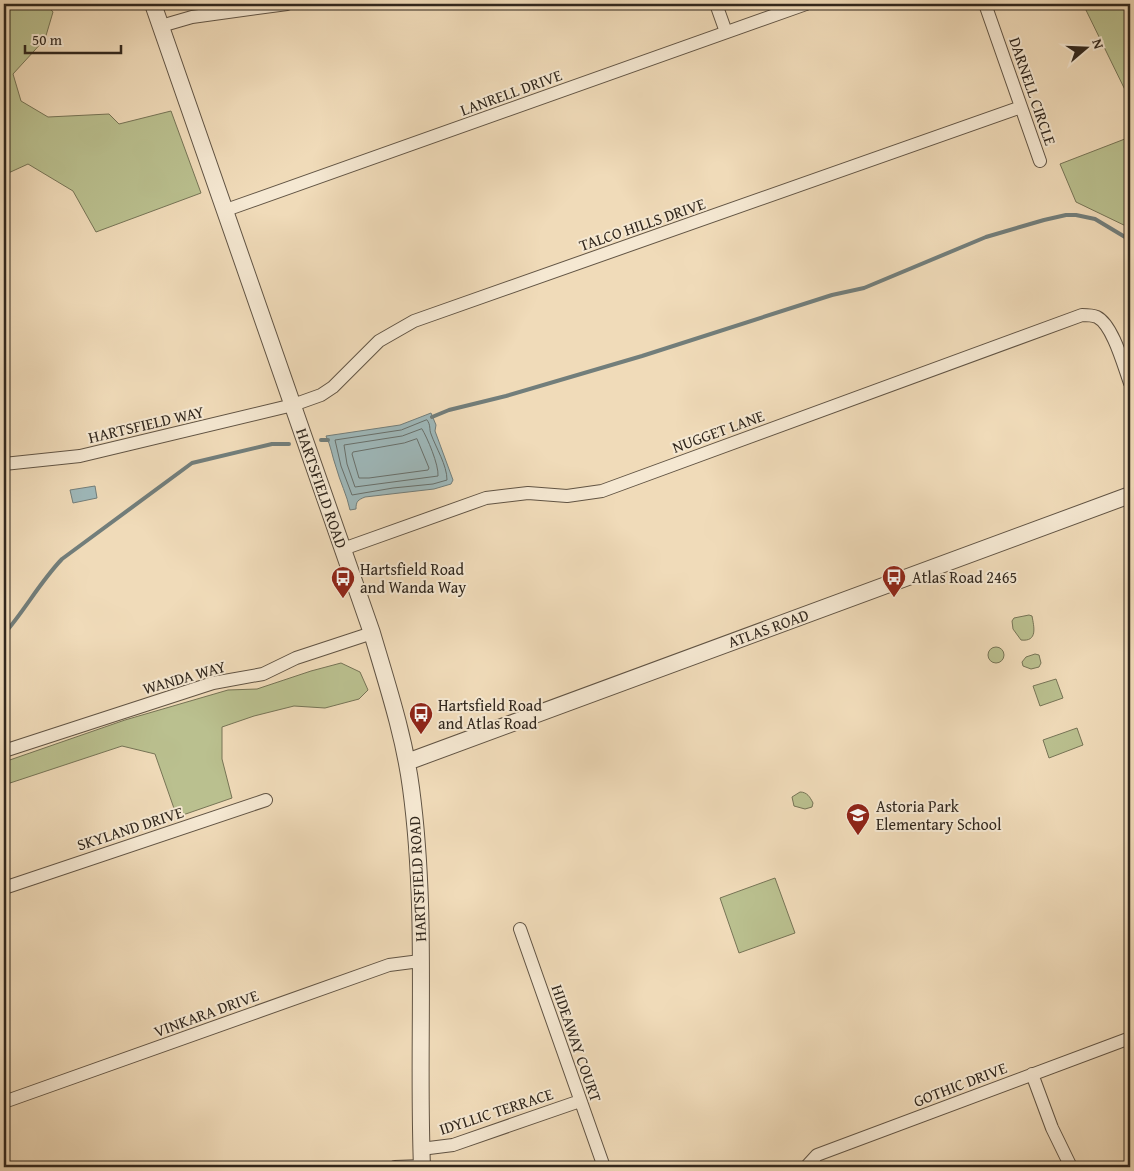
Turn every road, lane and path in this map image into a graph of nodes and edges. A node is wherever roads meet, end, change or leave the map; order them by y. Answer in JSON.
{"nodes":[{"id":1,"x":153,"y":4,"type":"edge"},
{"id":2,"x":287,"y":4,"type":"edge"},
{"id":3,"x":716,"y":4,"type":"edge"},
{"id":4,"x":806,"y":4,"type":"edge"},
{"id":5,"x":985,"y":4,"type":"edge"},
{"id":6,"x":161,"y":26,"type":"junction"},
{"id":7,"x":726,"y":32,"type":"junction"},
{"id":8,"x":1021,"y":107,"type":"junction"},
{"id":9,"x":1040,"y":161,"type":"dead end"},
{"id":10,"x":226,"y":210,"type":"junction"},
{"id":11,"x":1130,"y":383,"type":"edge"},
{"id":12,"x":294,"y":405,"type":"junction"},
{"id":13,"x":4,"y":464,"type":"edge"},
{"id":14,"x":1130,"y":495,"type":"edge"},
{"id":15,"x":343,"y":549,"type":"junction"},
{"id":16,"x":372,"y":633,"type":"junction"},
{"id":17,"x":4,"y":750,"type":"edge"},
{"id":18,"x":406,"y":762,"type":"junction"},
{"id":19,"x":266,"y":800,"type":"dead end"},
{"id":20,"x":4,"y":888,"type":"edge"},
{"id":21,"x":520,"y":929,"type":"dead end"},
{"id":22,"x":420,"y":960,"type":"junction"},
{"id":23,"x":1130,"y":1038,"type":"edge"},
{"id":24,"x":1032,"y":1074,"type":"junction"},
{"id":25,"x":4,"y":1102,"type":"edge"},
{"id":26,"x":580,"y":1102,"type":"junction"},
{"id":27,"x":421,"y":1149,"type":"junction"},
{"id":28,"x":395,"y":1167,"type":"edge"},
{"id":29,"x":422,"y":1167,"type":"edge"},
{"id":30,"x":604,"y":1167,"type":"edge"},
{"id":31,"x":806,"y":1167,"type":"edge"},
{"id":32,"x":1071,"y":1167,"type":"edge"}],
"edges":[{"from":1,"to":6,"type":"street","name":"HARTSFIELD ROAD"},
{"from":2,"to":6,"type":"street"},
{"from":3,"to":7,"type":"street"},
{"from":4,"to":7,"type":"street","name":"LANRELL DRIVE"},
{"from":5,"to":8,"type":"street","name":"DARNELL CIRCLE"},
{"from":6,"to":10,"type":"street","name":"HARTSFIELD ROAD"},
{"from":7,"to":10,"type":"street","name":"LANRELL DRIVE"},
{"from":8,"to":9,"type":"street","name":"DARNELL CIRCLE"},
{"from":8,"to":12,"type":"street","name":"TALCO HILLS DRIVE"},
{"from":10,"to":12,"type":"street","name":"HARTSFIELD ROAD"},
{"from":11,"to":15,"type":"street","name":"NUGGET LANE"},
{"from":12,"to":13,"type":"street","name":"HARTSFIELD WAY"},
{"from":12,"to":15,"type":"street","name":"HARTSFIELD ROAD"},
{"from":14,"to":18,"type":"street","name":"ATLAS ROAD"},
{"from":15,"to":16,"type":"street","name":"HARTSFIELD ROAD"},
{"from":16,"to":17,"type":"street","name":"WANDA WAY"},
{"from":16,"to":18,"type":"street","name":"HARTSFIELD ROAD"},
{"from":18,"to":22,"type":"street","name":"HARTSFIELD ROAD"},
{"from":19,"to":20,"type":"street","name":"SKYLAND DRIVE"},
{"from":21,"to":26,"type":"street","name":"HIDEAWAY COURT"},
{"from":22,"to":25,"type":"street","name":"VINKARA DRIVE"},
{"from":22,"to":27,"type":"street","name":"HARTSFIELD ROAD"},
{"from":23,"to":24,"type":"street","name":"GOTHIC DRIVE"},
{"from":24,"to":31,"type":"street","name":"GOTHIC DRIVE"},
{"from":24,"to":32,"type":"street"},
{"from":26,"to":27,"type":"street","name":"IDYLLIC TERRACE"},
{"from":26,"to":30,"type":"street","name":"HIDEAWAY COURT"},
{"from":27,"to":29,"type":"street","name":"HARTSFIELD ROAD"},
{"from":28,"to":29,"type":"street"}]}
